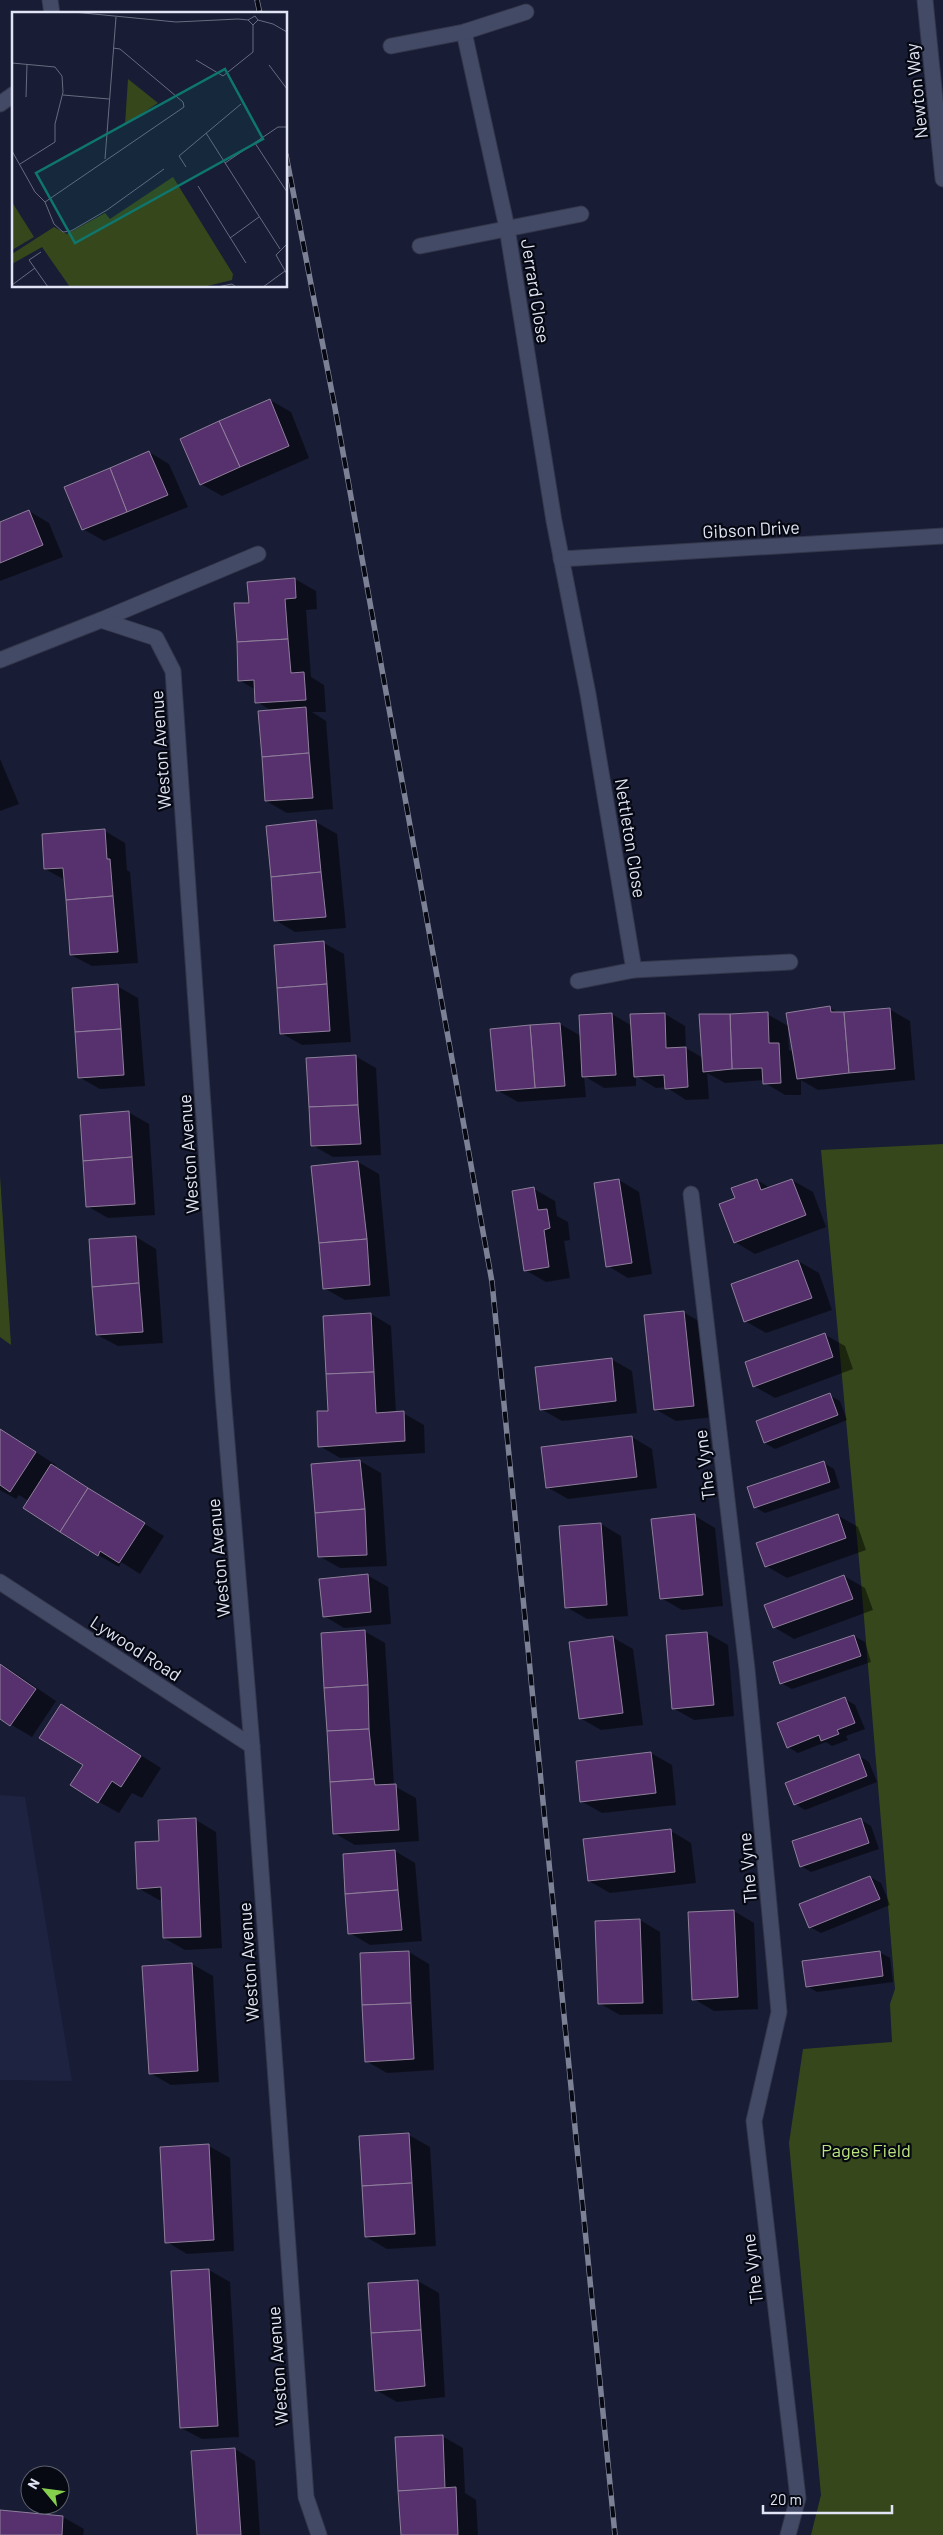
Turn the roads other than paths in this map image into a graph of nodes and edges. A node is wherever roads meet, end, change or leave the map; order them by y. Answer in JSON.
{"nodes":[{"id":1,"x":925,"y":0,"type":"edge"},
{"id":2,"x":526,"y":12,"type":"dead end"},
{"id":3,"x":464,"y":32,"type":"junction"},
{"id":4,"x":391,"y":46,"type":"dead end"},
{"id":5,"x":12,"y":95,"type":"edge"},
{"id":6,"x":0,"y":104,"type":"edge"},
{"id":7,"x":940,"y":114,"type":"edge"},
{"id":8,"x":943,"y":179,"type":"edge"},
{"id":9,"x":582,"y":214,"type":"dead end"},
{"id":10,"x":507,"y":228,"type":"junction"},
{"id":11,"x":420,"y":246,"type":"dead end"},
{"id":12,"x":943,"y":536,"type":"edge"},
{"id":13,"x":258,"y":554,"type":"dead end"},
{"id":14,"x":561,"y":559,"type":"junction"},
{"id":15,"x":101,"y":620,"type":"junction"},
{"id":16,"x":0,"y":660,"type":"edge"},
{"id":17,"x":790,"y":962,"type":"dead end"},
{"id":18,"x":634,"y":970,"type":"junction"},
{"id":19,"x":578,"y":981,"type":"dead end"},
{"id":20,"x":691,"y":1194,"type":"dead end"},
{"id":21,"x":0,"y":1582,"type":"edge"},
{"id":22,"x":252,"y":1746,"type":"junction"},
{"id":23,"x":318,"y":2535,"type":"edge"},
{"id":24,"x":788,"y":2535,"type":"edge"}],
"edges":[{"from":1,"to":7,"type":"street","name":"Newton Way"},
{"from":2,"to":3,"type":"street"},
{"from":3,"to":4,"type":"street"},
{"from":3,"to":10,"type":"street","name":"Jerrard Close"},
{"from":5,"to":6,"type":"street"},
{"from":7,"to":8,"type":"street","name":"Newton Way"},
{"from":9,"to":10,"type":"street"},
{"from":10,"to":11,"type":"street"},
{"from":10,"to":14,"type":"street","name":"Jerrard Close"},
{"from":12,"to":14,"type":"street","name":"Gibson Drive"},
{"from":13,"to":15,"type":"street"},
{"from":14,"to":18,"type":"street","name":"Nettleton Close"},
{"from":15,"to":16,"type":"street"},
{"from":15,"to":22,"type":"street","name":"Weston Avenue"},
{"from":17,"to":18,"type":"street"},
{"from":18,"to":19,"type":"street"},
{"from":20,"to":24,"type":"street","name":"The Vyne"},
{"from":21,"to":22,"type":"street","name":"Lywood Road"},
{"from":22,"to":23,"type":"street","name":"Weston Avenue"}]}
